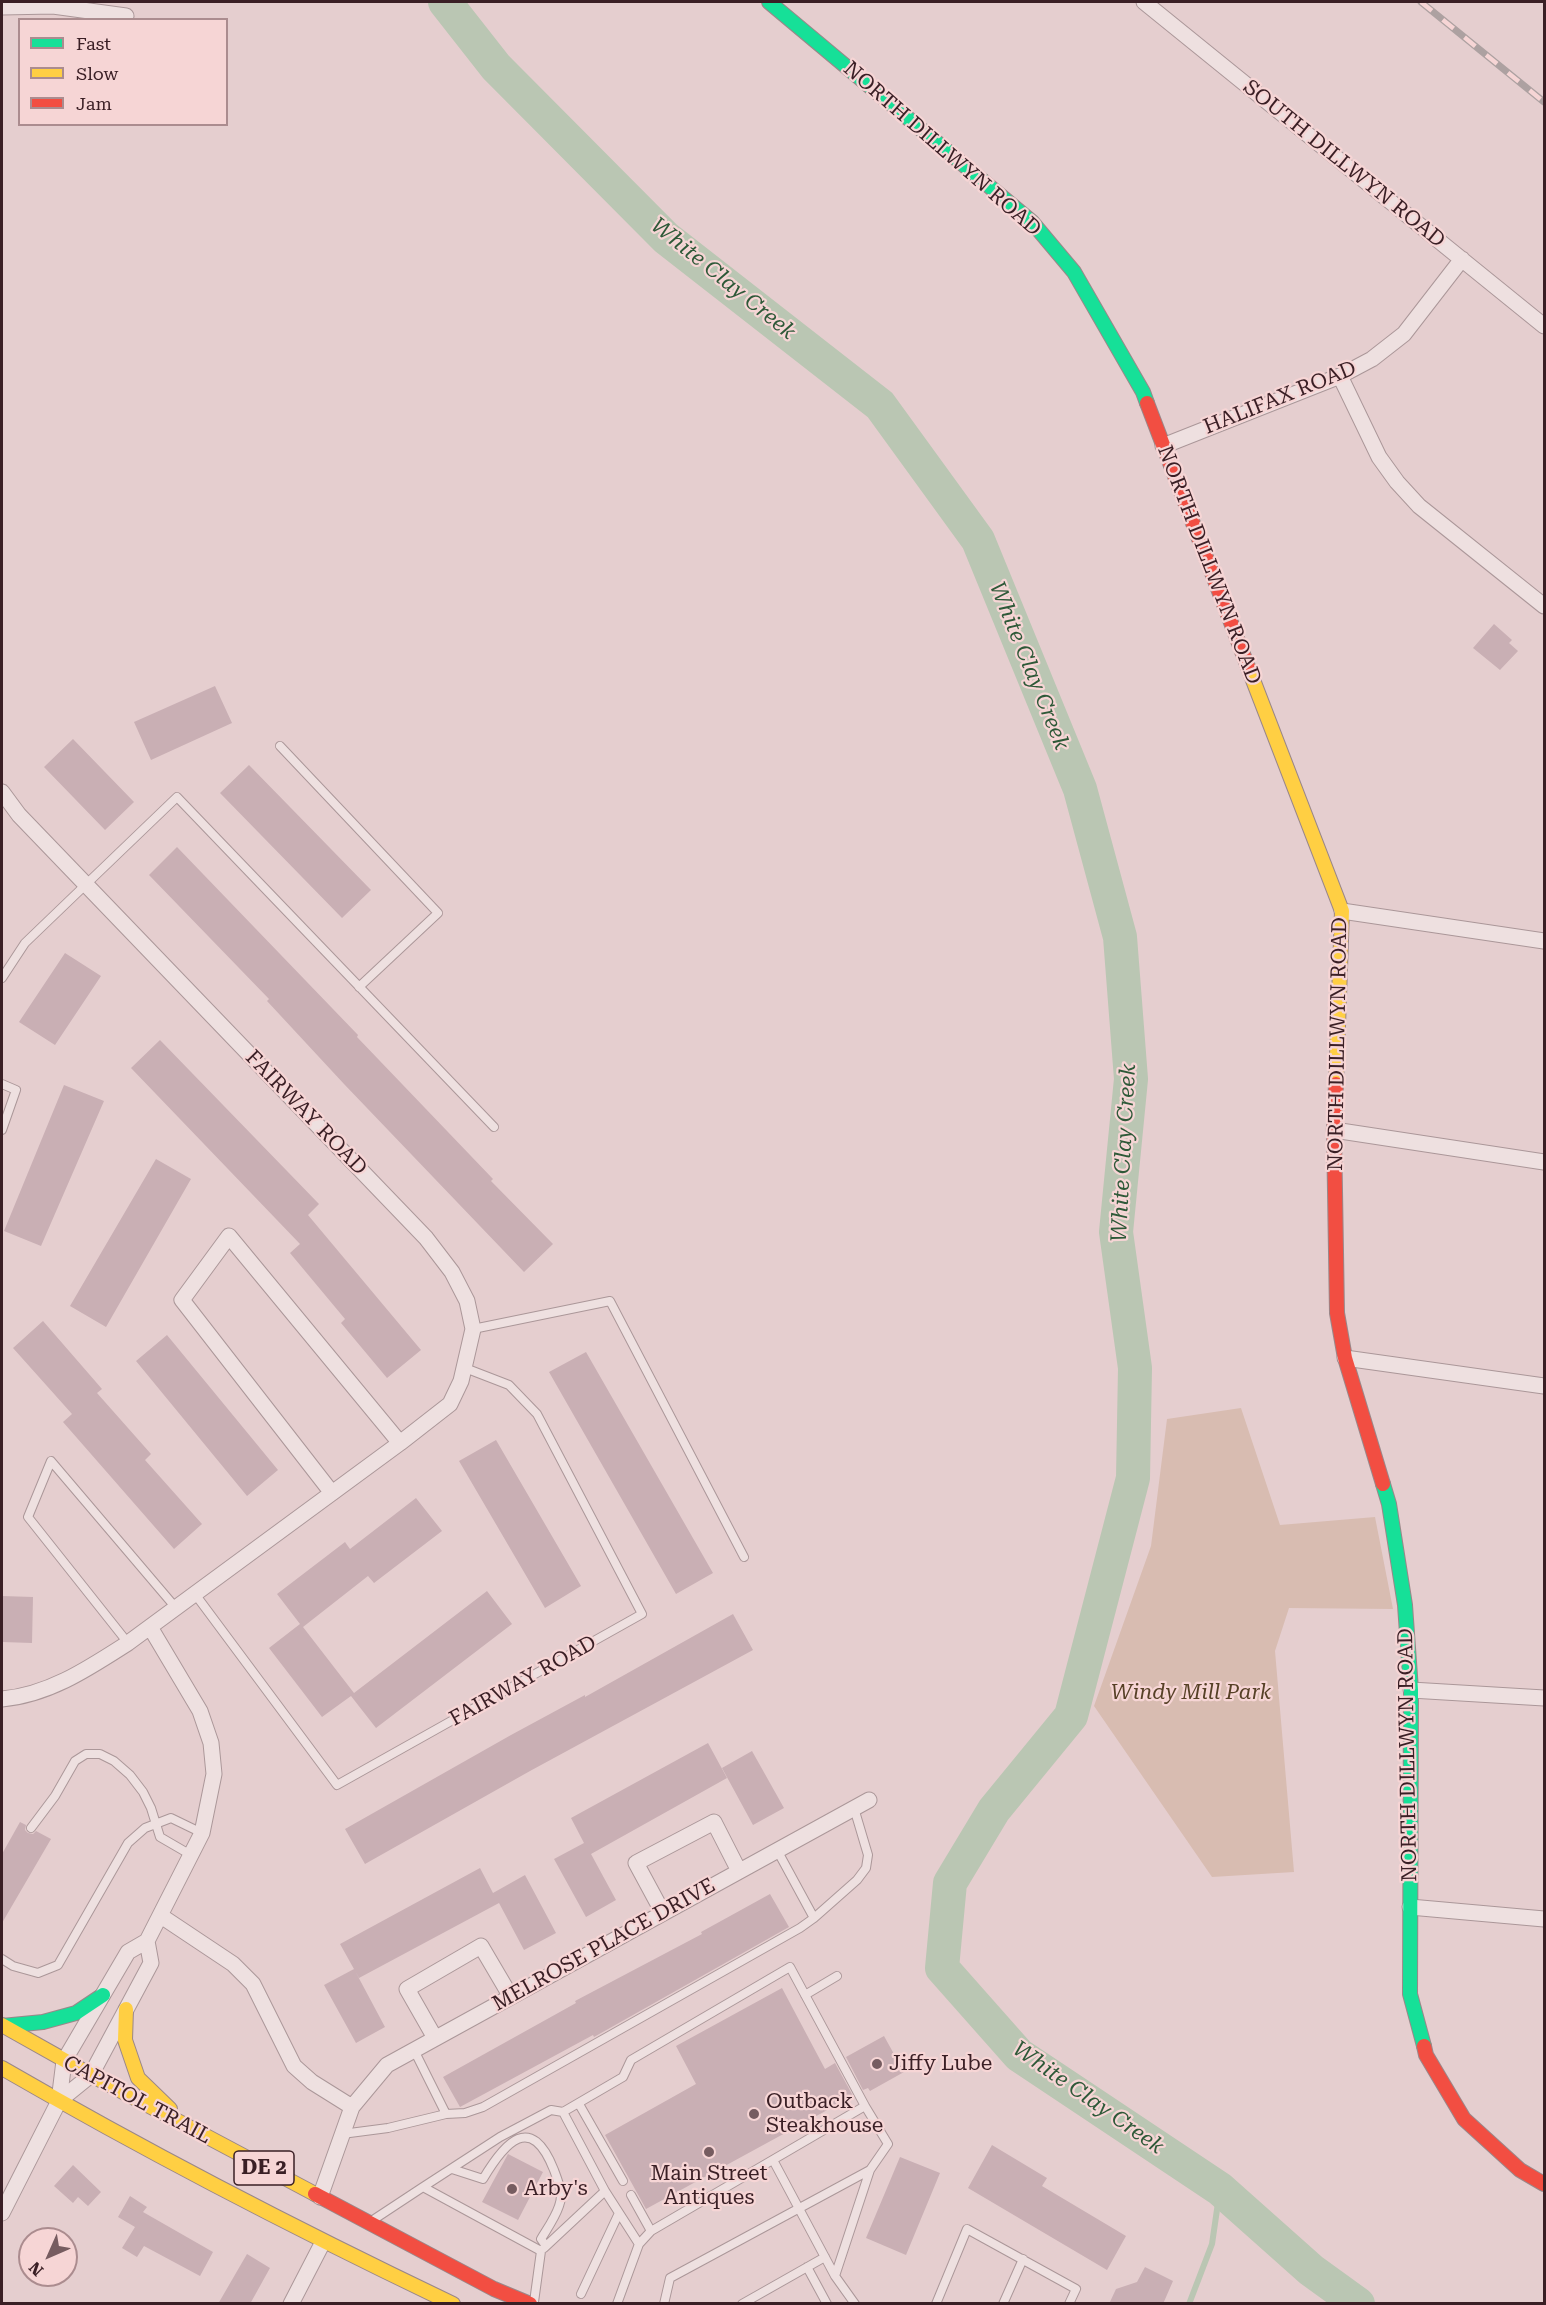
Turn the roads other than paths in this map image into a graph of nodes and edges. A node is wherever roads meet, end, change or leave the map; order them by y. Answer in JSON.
{"nodes":[{"id":1,"x":769,"y":2,"type":"edge"},
{"id":2,"x":1144,"y":2,"type":"edge"},
{"id":3,"x":2,"y":7,"type":"edge"},
{"id":4,"x":126,"y":16,"type":"dead end"},
{"id":5,"x":1462,"y":259,"type":"junction"},
{"id":6,"x":1545,"y":326,"type":"edge"},
{"id":7,"x":1340,"y":376,"type":"junction"},
{"id":8,"x":1163,"y":446,"type":"junction"},
{"id":9,"x":1545,"y":606,"type":"edge"},
{"id":10,"x":280,"y":746,"type":"dead end"},
{"id":11,"x":2,"y":792,"type":"edge"},
{"id":12,"x":85,"y":885,"type":"junction"},
{"id":13,"x":1342,"y":910,"type":"junction"},
{"id":14,"x":1545,"y":941,"type":"edge"},
{"id":15,"x":2,"y":978,"type":"edge"},
{"id":16,"x":359,"y":987,"type":"junction"},
{"id":17,"x":2,"y":1084,"type":"edge"},
{"id":18,"x":494,"y":1127,"type":"dead end"},
{"id":19,"x":2,"y":1130,"type":"edge"},
{"id":20,"x":1334,"y":1130,"type":"junction"},
{"id":21,"x":1545,"y":1162,"type":"edge"},
{"id":22,"x":473,"y":1329,"type":"junction"},
{"id":23,"x":1346,"y":1358,"type":"junction"},
{"id":24,"x":465,"y":1368,"type":"junction"},
{"id":25,"x":1545,"y":1386,"type":"edge"},
{"id":26,"x":400,"y":1443,"type":"junction"},
{"id":27,"x":332,"y":1493,"type":"junction"},
{"id":28,"x":744,"y":1557,"type":"dead end"},
{"id":29,"x":195,"y":1594,"type":"junction"},
{"id":30,"x":176,"y":1608,"type":"junction"},
{"id":31,"x":150,"y":1627,"type":"junction"},
{"id":32,"x":128,"y":1643,"type":"junction"},
{"id":33,"x":1411,"y":1690,"type":"junction"},
{"id":34,"x":1545,"y":1698,"type":"edge"},
{"id":35,"x":2,"y":1699,"type":"edge"},
{"id":36,"x":868,"y":1800,"type":"dead end"},
{"id":37,"x":854,"y":1808,"type":"junction"},
{"id":38,"x":155,"y":1824,"type":"junction"},
{"id":39,"x":32,"y":1828,"type":"dead end"},
{"id":40,"x":202,"y":1833,"type":"junction"},
{"id":41,"x":777,"y":1850,"type":"junction"},
{"id":42,"x":192,"y":1855,"type":"junction"},
{"id":43,"x":739,"y":1871,"type":"junction"},
{"id":44,"x":1410,"y":1907,"type":"junction"},
{"id":45,"x":663,"y":1913,"type":"junction"},
{"id":46,"x":161,"y":1916,"type":"junction"},
{"id":47,"x":814,"y":1918,"type":"junction"},
{"id":48,"x":1545,"y":1919,"type":"edge"},
{"id":49,"x":147,"y":1941,"type":"junction"},
{"id":50,"x":2,"y":1959,"type":"edge"},
{"id":51,"x":837,"y":1976,"type":"dead end"},
{"id":52,"x":103,"y":1995,"type":"junction"},
{"id":53,"x":805,"y":1995,"type":"junction"},
{"id":54,"x":511,"y":1997,"type":"junction"},
{"id":55,"x":126,"y":2009,"type":"junction"},
{"id":56,"x":2,"y":2026,"type":"edge"},
{"id":57,"x":435,"y":2038,"type":"junction"},
{"id":58,"x":414,"y":2050,"type":"junction"},
{"id":59,"x":64,"y":2061,"type":"junction"},
{"id":60,"x":2,"y":2068,"type":"edge"},
{"id":61,"x":91,"y":2075,"type":"junction"},
{"id":62,"x":59,"y":2102,"type":"junction"},
{"id":63,"x":579,"y":2104,"type":"junction"},
{"id":64,"x":865,"y":2106,"type":"junction"},
{"id":65,"x":351,"y":2107,"type":"junction"},
{"id":66,"x":563,"y":2112,"type":"junction"},
{"id":67,"x":446,"y":2114,"type":"junction"},
{"id":68,"x":188,"y":2127,"type":"junction"},
{"id":69,"x":342,"y":2134,"type":"junction"},
{"id":70,"x":773,"y":2160,"type":"junction"},
{"id":71,"x":452,"y":2169,"type":"junction"},
{"id":72,"x":870,"y":2170,"type":"junction"},
{"id":73,"x":623,"y":2181,"type":"dead end"},
{"id":74,"x":1545,"y":2184,"type":"edge"},
{"id":75,"x":423,"y":2187,"type":"junction"},
{"id":76,"x":605,"y":2191,"type":"junction"},
{"id":77,"x":631,"y":2195,"type":"dead end"},
{"id":78,"x":320,"y":2197,"type":"junction"},
{"id":79,"x":798,"y":2209,"type":"junction"},
{"id":80,"x":2,"y":2213,"type":"edge"},
{"id":81,"x":619,"y":2213,"type":"junction"},
{"id":82,"x":369,"y":2223,"type":"junction"},
{"id":83,"x":651,"y":2230,"type":"junction"},
{"id":84,"x":323,"y":2242,"type":"junction"},
{"id":85,"x":639,"y":2244,"type":"junction"},
{"id":86,"x":544,"y":2249,"type":"junction"},
{"id":87,"x":825,"y":2257,"type":"junction"},
{"id":88,"x":1023,"y":2259,"type":"junction"},
{"id":89,"x":807,"y":2267,"type":"junction"},
{"id":90,"x":835,"y":2276,"type":"junction"},
{"id":91,"x":581,"y":2294,"type":"dead end"},
{"id":92,"x":291,"y":2304,"type":"edge"},
{"id":93,"x":453,"y":2304,"type":"edge"},
{"id":94,"x":532,"y":2304,"type":"edge"},
{"id":95,"x":617,"y":2304,"type":"edge"},
{"id":96,"x":664,"y":2304,"type":"edge"},
{"id":97,"x":742,"y":2304,"type":"edge"},
{"id":98,"x":827,"y":2304,"type":"edge"},
{"id":99,"x":855,"y":2304,"type":"edge"},
{"id":100,"x":936,"y":2304,"type":"edge"},
{"id":101,"x":1003,"y":2304,"type":"edge"},
{"id":102,"x":1069,"y":2304,"type":"edge"}],
"edges":[{"from":1,"to":8,"type":"street","name":"NORTH DILLWYN ROAD"},
{"from":2,"to":5,"type":"street","name":"SOUTH DILLWYN ROAD"},
{"from":3,"to":4,"type":"street"},
{"from":5,"to":6,"type":"street","name":"SOUTH DILLWYN ROAD"},
{"from":5,"to":7,"type":"street","name":"HALIFAX ROAD"},
{"from":7,"to":8,"type":"street","name":"HALIFAX ROAD"},
{"from":7,"to":9,"type":"street"},
{"from":8,"to":13,"type":"street","name":"NORTH DILLWYN ROAD"},
{"from":10,"to":16,"type":"lane"},
{"from":11,"to":12,"type":"street","name":"FAIRWAY ROAD"},
{"from":12,"to":15,"type":"lane"},
{"from":12,"to":16,"type":"lane"},
{"from":12,"to":22,"type":"street","name":"FAIRWAY ROAD"},
{"from":13,"to":14,"type":"street"},
{"from":13,"to":20,"type":"street","name":"NORTH DILLWYN ROAD"},
{"from":16,"to":18,"type":"lane"},
{"from":17,"to":19,"type":"lane"},
{"from":20,"to":21,"type":"street"},
{"from":20,"to":23,"type":"street","name":"NORTH DILLWYN ROAD"},
{"from":22,"to":24,"type":"street","name":"FAIRWAY ROAD"},
{"from":22,"to":28,"type":"lane"},
{"from":23,"to":25,"type":"street"},
{"from":23,"to":33,"type":"street","name":"NORTH DILLWYN ROAD"},
{"from":24,"to":26,"type":"street","name":"FAIRWAY ROAD"},
{"from":24,"to":29,"type":"lane","name":"FAIRWAY ROAD"},
{"from":26,"to":27,"type":"street","name":"FAIRWAY ROAD"},
{"from":26,"to":27,"type":"street"},
{"from":27,"to":29,"type":"street","name":"FAIRWAY ROAD"},
{"from":29,"to":30,"type":"street","name":"FAIRWAY ROAD"},
{"from":30,"to":31,"type":"street","name":"FAIRWAY ROAD"},
{"from":30,"to":32,"type":"lane"},
{"from":31,"to":32,"type":"street","name":"FAIRWAY ROAD"},
{"from":31,"to":40,"type":"street"},
{"from":32,"to":35,"type":"street","name":"FAIRWAY ROAD"},
{"from":33,"to":34,"type":"street"},
{"from":33,"to":44,"type":"street","name":"NORTH DILLWYN ROAD"},
{"from":36,"to":37,"type":"street","name":"MELROSE PLACE DRIVE"},
{"from":37,"to":41,"type":"street","name":"MELROSE PLACE DRIVE"},
{"from":37,"to":47,"type":"lane"},
{"from":38,"to":39,"type":"lane"},
{"from":38,"to":40,"type":"lane"},
{"from":38,"to":42,"type":"lane"},
{"from":38,"to":50,"type":"lane"},
{"from":40,"to":42,"type":"street"},
{"from":41,"to":43,"type":"street","name":"MELROSE PLACE DRIVE"},
{"from":41,"to":47,"type":"lane"},
{"from":42,"to":46,"type":"street"},
{"from":43,"to":45,"type":"street","name":"MELROSE PLACE DRIVE"},
{"from":43,"to":45,"type":"street"},
{"from":44,"to":48,"type":"street"},
{"from":44,"to":74,"type":"street","name":"NORTH DILLWYN ROAD"},
{"from":45,"to":54,"type":"street","name":"MELROSE PLACE DRIVE"},
{"from":46,"to":49,"type":"street"},
{"from":46,"to":65,"type":"street"},
{"from":47,"to":67,"type":"lane"},
{"from":49,"to":52,"type":"street"},
{"from":49,"to":55,"type":"street"},
{"from":51,"to":53,"type":"lane"},
{"from":52,"to":56,"type":"street"},
{"from":52,"to":59,"type":"street"},
{"from":53,"to":63,"type":"lane"},
{"from":53,"to":64,"type":"lane"},
{"from":54,"to":57,"type":"street","name":"MELROSE PLACE DRIVE"},
{"from":54,"to":57,"type":"street"},
{"from":55,"to":61,"type":"street"},
{"from":55,"to":68,"type":"street"},
{"from":56,"to":59,"type":"street","name":"CAPITOL TRAIL","number":"DE 2"},
{"from":57,"to":58,"type":"street","name":"MELROSE PLACE DRIVE"},
{"from":58,"to":65,"type":"street","name":"MELROSE PLACE DRIVE"},
{"from":58,"to":67,"type":"lane"},
{"from":59,"to":61,"type":"street","name":"CAPITOL TRAIL","number":"DE 2"},
{"from":59,"to":62,"type":"street"},
{"from":60,"to":62,"type":"street","name":"CAPITOL TRAIL","number":"DE 2"},
{"from":61,"to":62,"type":"street"},
{"from":61,"to":68,"type":"street","name":"CAPITOL TRAIL","number":"DE 2"},
{"from":62,"to":80,"type":"street"},
{"from":62,"to":84,"type":"street","name":"CAPITOL TRAIL","number":"DE 2"},
{"from":63,"to":66,"type":"lane"},
{"from":63,"to":73,"type":"lane"},
{"from":64,"to":70,"type":"lane"},
{"from":64,"to":72,"type":"lane"},
{"from":65,"to":69,"type":"street","name":"MELROSE PLACE DRIVE"},
{"from":66,"to":71,"type":"lane"},
{"from":66,"to":76,"type":"lane"},
{"from":67,"to":69,"type":"lane"},
{"from":68,"to":78,"type":"street","name":"CAPITOL TRAIL","number":"DE 2"},
{"from":69,"to":78,"type":"street","name":"MELROSE PLACE DRIVE"},
{"from":70,"to":79,"type":"lane"},
{"from":70,"to":83,"type":"lane"},
{"from":71,"to":75,"type":"lane"},
{"from":71,"to":86,"type":"lane"},
{"from":72,"to":79,"type":"lane"},
{"from":72,"to":90,"type":"lane"},
{"from":75,"to":82,"type":"lane"},
{"from":75,"to":86,"type":"lane"},
{"from":76,"to":81,"type":"lane"},
{"from":76,"to":86,"type":"lane"},
{"from":77,"to":83,"type":"lane"},
{"from":78,"to":82,"type":"street","name":"CAPITOL TRAIL","number":"DE 2"},
{"from":79,"to":87,"type":"lane"},
{"from":79,"to":96,"type":"lane"},
{"from":81,"to":85,"type":"lane"},
{"from":81,"to":91,"type":"lane"},
{"from":82,"to":94,"type":"street","name":"CAPITOL TRAIL","number":"DE 2"},
{"from":83,"to":85,"type":"lane"},
{"from":84,"to":92,"type":"street"},
{"from":84,"to":93,"type":"street","name":"CAPITOL TRAIL","number":"DE 2"},
{"from":85,"to":95,"type":"lane"},
{"from":86,"to":94,"type":"lane"},
{"from":87,"to":89,"type":"lane"},
{"from":87,"to":90,"type":"lane"},
{"from":88,"to":100,"type":"lane"},
{"from":88,"to":101,"type":"lane"},
{"from":88,"to":102,"type":"lane"},
{"from":89,"to":97,"type":"lane"},
{"from":89,"to":98,"type":"lane"},
{"from":90,"to":99,"type":"lane"}]}
